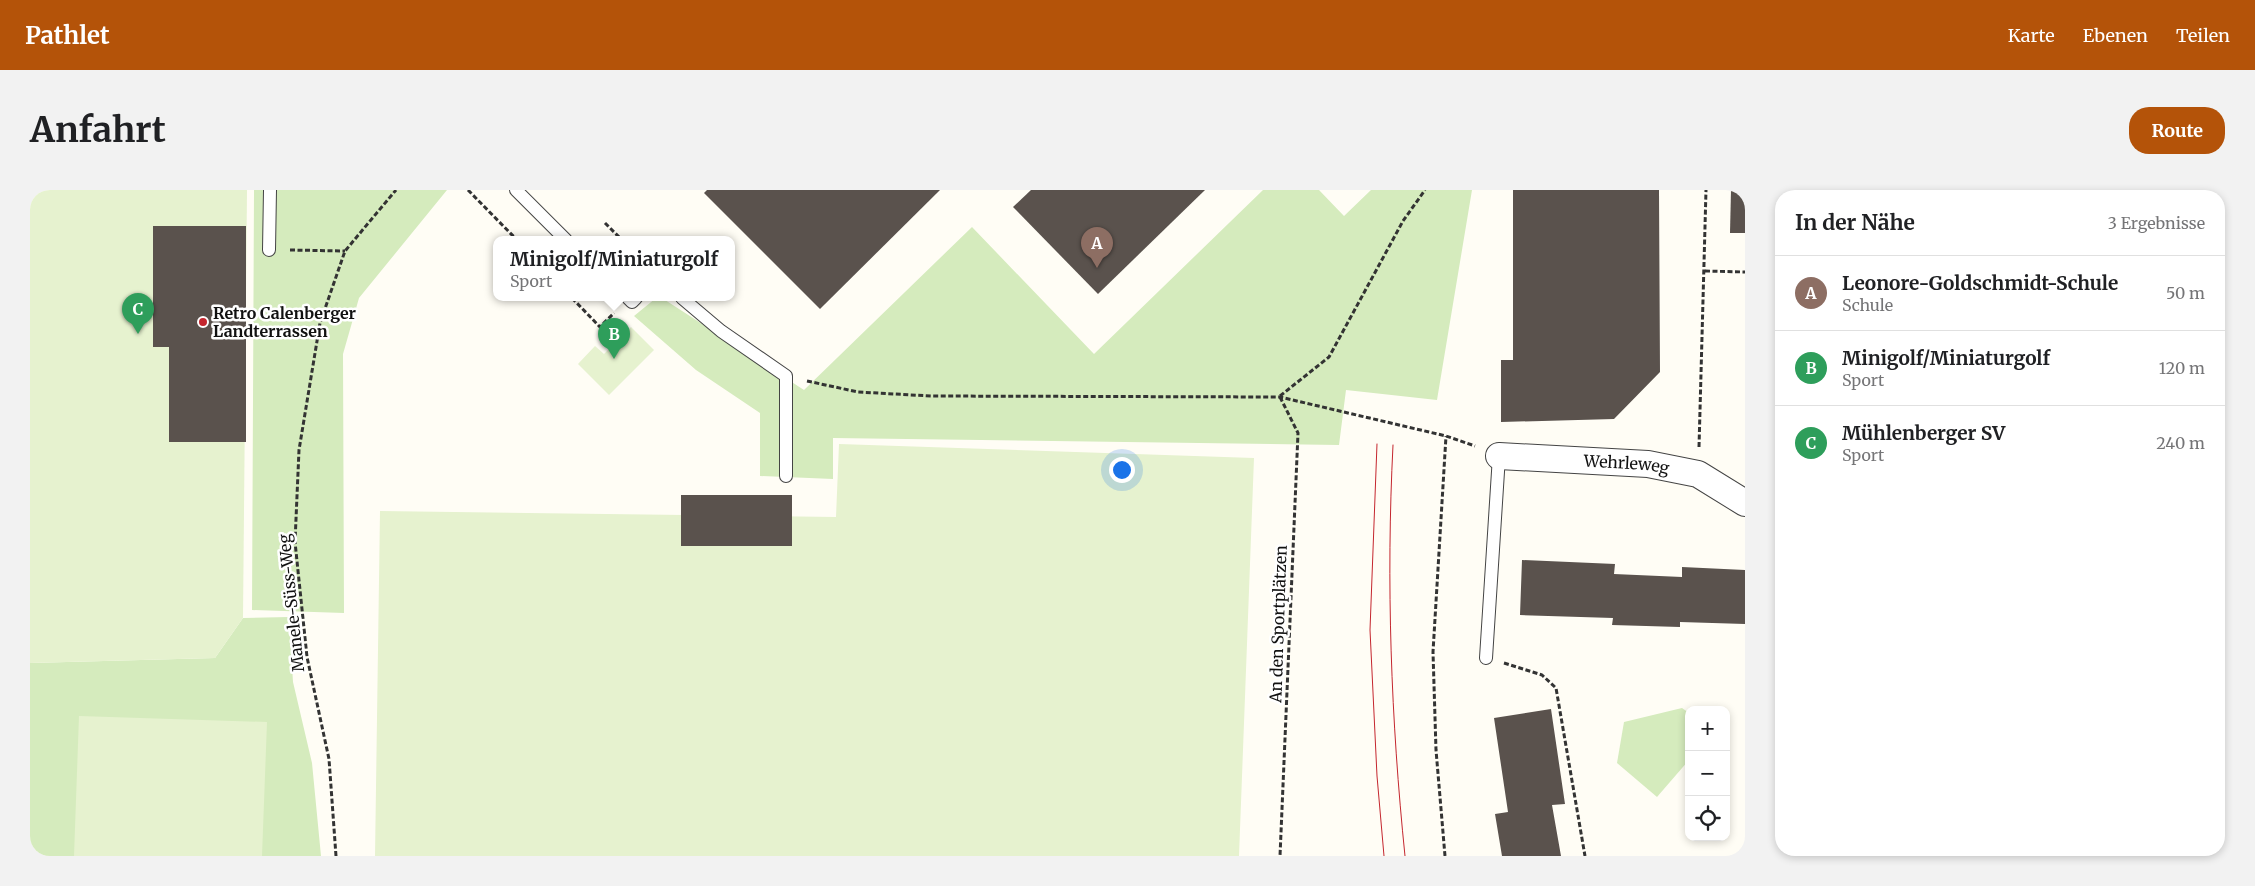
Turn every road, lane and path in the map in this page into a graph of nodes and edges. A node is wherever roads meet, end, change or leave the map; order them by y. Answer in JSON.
{"nodes":[{"id":1,"x":270,"y":190,"type":"edge"},
{"id":2,"x":396,"y":190,"type":"edge"},
{"id":3,"x":468,"y":190,"type":"edge"},
{"id":4,"x":516,"y":190,"type":"edge"},
{"id":5,"x":1425,"y":190,"type":"edge"},
{"id":6,"x":1706,"y":190,"type":"edge"},
{"id":7,"x":606,"y":223,"type":"dead end"},
{"id":8,"x":512,"y":236,"type":"edge"},
{"id":9,"x":562,"y":236,"type":"edge"},
{"id":10,"x":618,"y":236,"type":"edge"},
{"id":11,"x":269,"y":250,"type":"joint"},
{"id":12,"x":345,"y":251,"type":"junction"},
{"id":13,"x":1705,"y":272,"type":"junction"},
{"id":14,"x":1745,"y":272,"type":"edge"},
{"id":15,"x":575,"y":301,"type":"edge"},
{"id":16,"x":625,"y":301,"type":"edge"},
{"id":17,"x":686,"y":301,"type":"edge"},
{"id":18,"x":786,"y":376,"type":"junction"},
{"id":19,"x":1280,"y":397,"type":"junction"},
{"id":20,"x":1499,"y":456,"type":"joint"},
{"id":21,"x":1698,"y":474,"type":"junction"},
{"id":22,"x":786,"y":476,"type":"dead end"},
{"id":23,"x":1745,"y":503,"type":"edge"},
{"id":24,"x":1486,"y":658,"type":"joint"},
{"id":25,"x":336,"y":856,"type":"edge"},
{"id":26,"x":1280,"y":856,"type":"edge"},
{"id":27,"x":1446,"y":856,"type":"edge"},
{"id":28,"x":1585,"y":856,"type":"edge"}],
"edges":[{"from":1,"to":11,"type":"lane"},
{"from":2,"to":12,"type":"path","name":"Manele-Süss-Weg"},
{"from":3,"to":8,"type":"path"},
{"from":4,"to":9,"type":"lane"},
{"from":5,"to":19,"type":"path"},
{"from":6,"to":13,"type":"path"},
{"from":7,"to":10,"type":"path"},
{"from":11,"to":12,"type":"path"},
{"from":12,"to":25,"type":"path","name":"Manele-Süss-Weg"},
{"from":13,"to":14,"type":"path"},
{"from":13,"to":21,"type":"path"},
{"from":15,"to":16,"type":"path"},
{"from":17,"to":18,"type":"lane"},
{"from":18,"to":19,"type":"path"},
{"from":18,"to":22,"type":"lane"},
{"from":19,"to":26,"type":"path","name":"An den Sportplätzen"},
{"from":19,"to":27,"type":"path"},
{"from":20,"to":21,"type":"street","name":"Wehrleweg"},
{"from":20,"to":24,"type":"lane"},
{"from":21,"to":23,"type":"street","name":"Wehrleweg"},
{"from":24,"to":28,"type":"path"}]}
